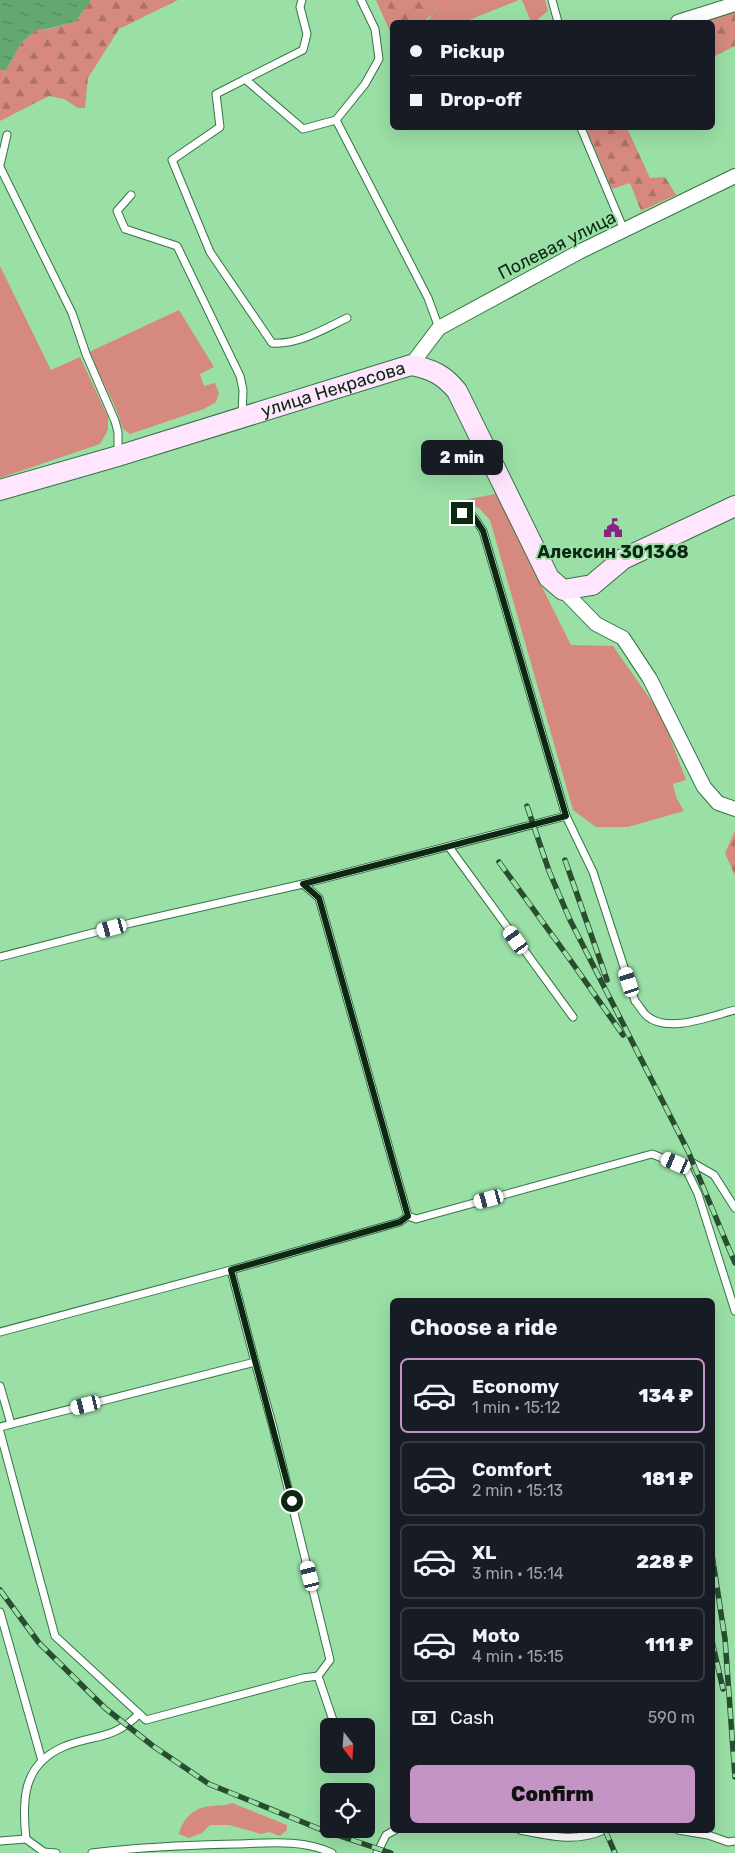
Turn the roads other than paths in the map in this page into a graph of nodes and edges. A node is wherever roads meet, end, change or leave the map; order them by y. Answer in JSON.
{"nodes":[{"id":1,"x":302,"y":0,"type":"edge"},
{"id":2,"x":361,"y":0,"type":"edge"},
{"id":3,"x":552,"y":0,"type":"edge"},
{"id":4,"x":735,"y":4,"type":"edge"},
{"id":5,"x":557,"y":20,"type":"edge"},
{"id":6,"x":684,"y":20,"type":"edge"},
{"id":7,"x":245,"y":79,"type":"junction"},
{"id":8,"x":336,"y":120,"type":"junction"},
{"id":9,"x":582,"y":130,"type":"edge"},
{"id":10,"x":7,"y":136,"type":"dead end"},
{"id":11,"x":0,"y":166,"type":"edge"},
{"id":12,"x":735,"y":176,"type":"edge"},
{"id":13,"x":131,"y":195,"type":"dead end"},
{"id":14,"x":624,"y":231,"type":"junction"},
{"id":15,"x":347,"y":318,"type":"dead end"},
{"id":16,"x":439,"y":328,"type":"junction"},
{"id":17,"x":411,"y":365,"type":"junction"},
{"id":18,"x":242,"y":416,"type":"junction"},
{"id":19,"x":118,"y":456,"type":"junction"},
{"id":20,"x":0,"y":490,"type":"edge"},
{"id":21,"x":735,"y":506,"type":"edge"},
{"id":22,"x":462,"y":513,"type":"dead end"},
{"id":23,"x":563,"y":590,"type":"junction"},
{"id":24,"x":735,"y":810,"type":"edge"},
{"id":25,"x":566,"y":816,"type":"junction"},
{"id":26,"x":449,"y":847,"type":"junction"},
{"id":27,"x":303,"y":884,"type":"junction"},
{"id":28,"x":0,"y":957,"type":"edge"},
{"id":29,"x":735,"y":1010,"type":"edge"},
{"id":30,"x":572,"y":1017,"type":"dead end"},
{"id":31,"x":685,"y":1167,"type":"junction"},
{"id":32,"x":735,"y":1208,"type":"edge"},
{"id":33,"x":408,"y":1216,"type":"junction"},
{"id":34,"x":231,"y":1270,"type":"junction"},
{"id":35,"x":735,"y":1311,"type":"edge"},
{"id":36,"x":0,"y":1332,"type":"edge"},
{"id":37,"x":255,"y":1362,"type":"junction"},
{"id":38,"x":0,"y":1386,"type":"edge"},
{"id":39,"x":11,"y":1424,"type":"junction"},
{"id":40,"x":0,"y":1427,"type":"edge"},
{"id":41,"x":0,"y":1432,"type":"edge"},
{"id":42,"x":0,"y":1612,"type":"edge"},
{"id":43,"x":318,"y":1676,"type":"junction"},
{"id":44,"x":139,"y":1714,"type":"junction"},
{"id":45,"x":332,"y":1718,"type":"edge"},
{"id":46,"x":42,"y":1762,"type":"junction"},
{"id":47,"x":390,"y":1833,"type":"edge"},
{"id":48,"x":535,"y":1833,"type":"edge"},
{"id":49,"x":597,"y":1833,"type":"edge"},
{"id":50,"x":696,"y":1833,"type":"edge"},
{"id":51,"x":713,"y":1833,"type":"edge"},
{"id":52,"x":26,"y":1839,"type":"junction"},
{"id":53,"x":719,"y":1839,"type":"junction"},
{"id":54,"x":0,"y":1841,"type":"edge"},
{"id":55,"x":735,"y":1841,"type":"edge"},
{"id":56,"x":56,"y":1853,"type":"edge"},
{"id":57,"x":92,"y":1853,"type":"edge"},
{"id":58,"x":332,"y":1853,"type":"edge"},
{"id":59,"x":377,"y":1853,"type":"edge"}],
"edges":[{"from":1,"to":7,"type":"lane"},
{"from":2,"to":8,"type":"lane"},
{"from":3,"to":5,"type":"lane"},
{"from":4,"to":6,"type":"street"},
{"from":7,"to":8,"type":"lane"},
{"from":7,"to":15,"type":"lane"},
{"from":8,"to":16,"type":"lane"},
{"from":9,"to":14,"type":"lane"},
{"from":10,"to":11,"type":"lane"},
{"from":11,"to":19,"type":"lane"},
{"from":12,"to":14,"type":"street","name":"Полевая улица"},
{"from":13,"to":18,"type":"lane"},
{"from":14,"to":16,"type":"street","name":"Полевая улица"},
{"from":16,"to":17,"type":"street","name":"Полевая улица"},
{"from":17,"to":18,"type":"main road","name":"улица Некрасова"},
{"from":17,"to":23,"type":"main road","name":"улица Некрасова"},
{"from":18,"to":19,"type":"main road","name":"улица Некрасова"},
{"from":19,"to":20,"type":"main road","name":"улица Некрасова"},
{"from":21,"to":23,"type":"main road"},
{"from":22,"to":25,"type":"lane"},
{"from":23,"to":24,"type":"street"},
{"from":25,"to":26,"type":"lane"},
{"from":25,"to":29,"type":"lane"},
{"from":26,"to":27,"type":"lane"},
{"from":26,"to":30,"type":"lane"},
{"from":27,"to":28,"type":"lane"},
{"from":27,"to":33,"type":"lane"},
{"from":31,"to":32,"type":"lane"},
{"from":31,"to":33,"type":"lane"},
{"from":31,"to":35,"type":"lane"},
{"from":33,"to":34,"type":"lane"},
{"from":34,"to":36,"type":"lane"},
{"from":34,"to":37,"type":"lane"},
{"from":37,"to":39,"type":"lane"},
{"from":37,"to":43,"type":"lane"},
{"from":38,"to":39,"type":"lane"},
{"from":39,"to":40,"type":"lane"},
{"from":41,"to":44,"type":"lane"},
{"from":42,"to":46,"type":"lane"},
{"from":43,"to":44,"type":"lane"},
{"from":43,"to":45,"type":"lane"},
{"from":44,"to":46,"type":"lane"},
{"from":46,"to":52,"type":"lane"},
{"from":47,"to":59,"type":"lane"},
{"from":48,"to":49,"type":"lane"},
{"from":50,"to":53,"type":"lane"},
{"from":51,"to":53,"type":"lane"},
{"from":52,"to":54,"type":"lane"},
{"from":52,"to":56,"type":"lane"},
{"from":53,"to":55,"type":"lane"},
{"from":57,"to":58,"type":"lane"}]}
